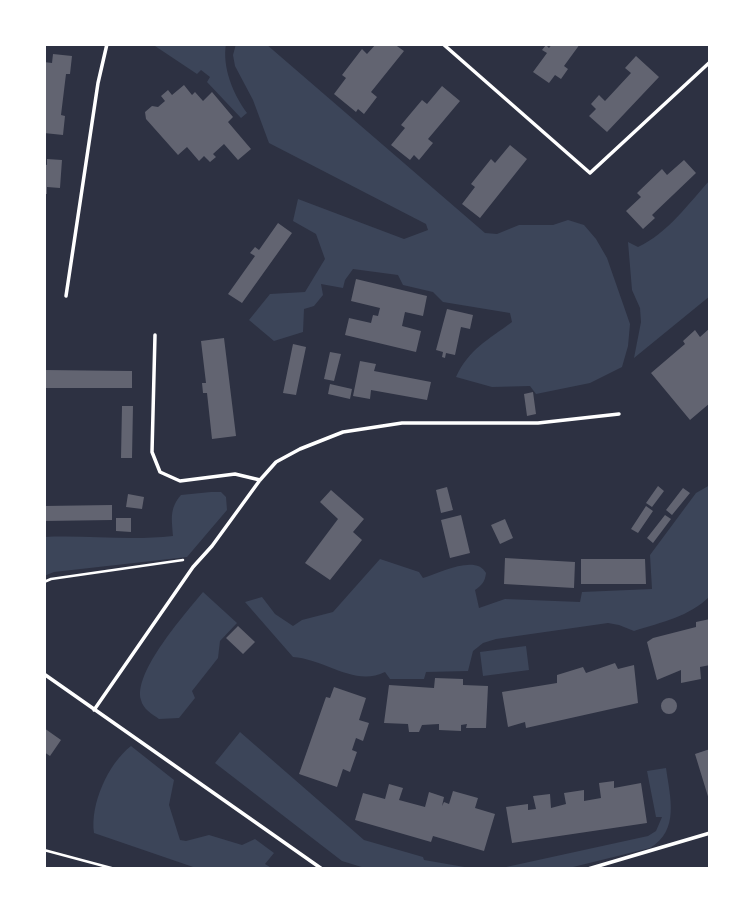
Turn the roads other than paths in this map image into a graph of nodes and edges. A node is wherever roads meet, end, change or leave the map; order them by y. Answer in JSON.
{"nodes":[{"id":1,"x":107,"y":44,"type":"edge"},
{"id":2,"x":443,"y":44,"type":"edge"},
{"id":3,"x":710,"y":62,"type":"edge"},
{"id":4,"x":66,"y":296,"type":"dead end"},
{"id":5,"x":155,"y":335,"type":"dead end"},
{"id":6,"x":619,"y":414,"type":"dead end"},
{"id":7,"x":260,"y":480,"type":"junction"},
{"id":8,"x":44,"y":674,"type":"edge"},
{"id":9,"x":94,"y":710,"type":"junction"},
{"id":10,"x":710,"y":833,"type":"edge"},
{"id":11,"x":322,"y":869,"type":"edge"},
{"id":12,"x":588,"y":869,"type":"edge"}],
"edges":[{"from":1,"to":4,"type":"lane"},
{"from":2,"to":3,"type":"lane"},
{"from":5,"to":7,"type":"lane"},
{"from":6,"to":7,"type":"lane"},
{"from":7,"to":9,"type":"lane"},
{"from":8,"to":9,"type":"lane"},
{"from":9,"to":11,"type":"lane"},
{"from":10,"to":12,"type":"lane"}]}
